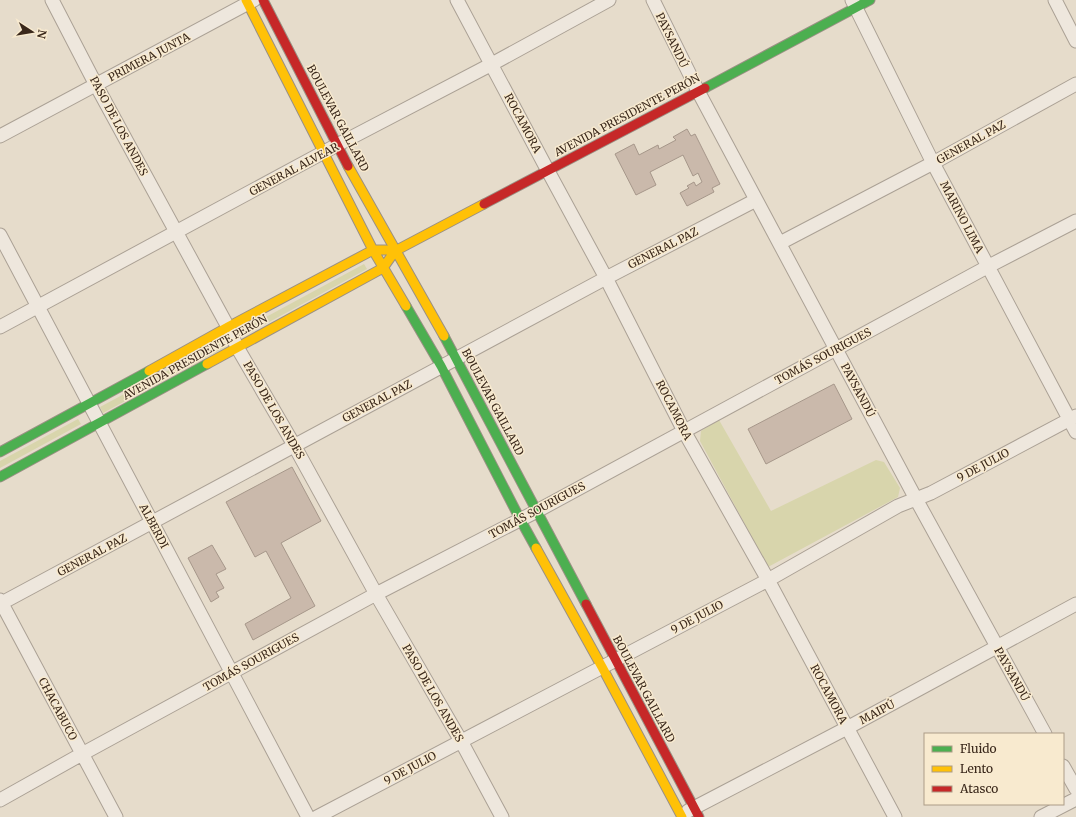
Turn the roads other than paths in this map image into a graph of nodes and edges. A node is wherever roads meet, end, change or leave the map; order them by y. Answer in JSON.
{"nodes":[{"id":1,"x":52,"y":0,"type":"edge"},
{"id":2,"x":263,"y":0,"type":"edge"},
{"id":3,"x":457,"y":0,"type":"edge"},
{"id":4,"x":609,"y":0,"type":"edge"},
{"id":5,"x":653,"y":0,"type":"edge"},
{"id":6,"x":870,"y":0,"type":"edge"},
{"id":7,"x":1055,"y":0,"type":"edge"},
{"id":8,"x":250,"y":1,"type":"edge"},
{"id":9,"x":854,"y":4,"type":"edge"},
{"id":10,"x":1076,"y":41,"type":"edge"},
{"id":11,"x":492,"y":64,"type":"junction"},
{"id":12,"x":1076,"y":84,"type":"edge"},
{"id":13,"x":96,"y":85,"type":"junction"},
{"id":14,"x":698,"y":91,"type":"junction"},
{"id":15,"x":0,"y":136,"type":"edge"},
{"id":16,"x":337,"y":145,"type":"junction"},
{"id":17,"x":324,"y":153,"type":"junction"},
{"id":18,"x":933,"y":163,"type":"junction"},
{"id":19,"x":548,"y":171,"type":"junction"},
{"id":20,"x":756,"y":200,"type":"junction"},
{"id":21,"x":1076,"y":221,"type":"edge"},
{"id":22,"x":176,"y":232,"type":"junction"},
{"id":23,"x":0,"y":235,"type":"edge"},
{"id":24,"x":780,"y":243,"type":"junction"},
{"id":25,"x":373,"y":250,"type":"junction"},
{"id":26,"x":395,"y":251,"type":"junction"},
{"id":27,"x":989,"y":266,"type":"junction"},
{"id":28,"x":383,"y":268,"type":"junction"},
{"id":29,"x":606,"y":278,"type":"junction"},
{"id":30,"x":38,"y":307,"type":"junction"},
{"id":31,"x":0,"y":327,"type":"edge"},
{"id":32,"x":228,"y":327,"type":"junction"},
{"id":33,"x":237,"y":347,"type":"junction"},
{"id":34,"x":836,"y":349,"type":"junction"},
{"id":35,"x":456,"y":358,"type":"junction"},
{"id":36,"x":441,"y":366,"type":"junction"},
{"id":37,"x":89,"y":404,"type":"junction"},
{"id":38,"x":1073,"y":418,"type":"edge"},
{"id":39,"x":99,"y":423,"type":"junction"},
{"id":40,"x":684,"y":431,"type":"junction"},
{"id":41,"x":1076,"y":432,"type":"edge"},
{"id":42,"x":294,"y":445,"type":"junction"},
{"id":43,"x":0,"y":452,"type":"edge"},
{"id":44,"x":0,"y":477,"type":"edge"},
{"id":45,"x":916,"y":499,"type":"junction"},
{"id":46,"x":537,"y":511,"type":"junction"},
{"id":47,"x":520,"y":519,"type":"junction"},
{"id":48,"x":152,"y":522,"type":"junction"},
{"id":49,"x":768,"y":580,"type":"junction"},
{"id":50,"x":376,"y":594,"type":"junction"},
{"id":51,"x":1,"y":603,"type":"edge"},
{"id":52,"x":1076,"y":604,"type":"edge"},
{"id":53,"x":997,"y":648,"type":"junction"},
{"id":54,"x":615,"y":660,"type":"junction"},
{"id":55,"x":602,"y":667,"type":"junction"},
{"id":56,"x":232,"y":673,"type":"junction"},
{"id":57,"x":847,"y":728,"type":"junction"},
{"id":58,"x":1044,"y":733,"type":"edge"},
{"id":59,"x":461,"y":741,"type":"junction"},
{"id":60,"x":82,"y":754,"type":"junction"},
{"id":61,"x":1064,"y":768,"type":"edge"},
{"id":62,"x":1076,"y":789,"type":"edge"},
{"id":63,"x":1076,"y":799,"type":"edge"},
{"id":64,"x":0,"y":800,"type":"edge"},
{"id":65,"x":697,"y":813,"type":"edge"},
{"id":66,"x":679,"y":816,"type":"edge"},
{"id":67,"x":116,"y":817,"type":"edge"},
{"id":68,"x":308,"y":817,"type":"edge"},
{"id":69,"x":317,"y":817,"type":"edge"},
{"id":70,"x":502,"y":817,"type":"edge"},
{"id":71,"x":895,"y":817,"type":"edge"},
{"id":72,"x":1041,"y":817,"type":"edge"}],
"edges":[{"from":1,"to":13,"type":"street","name":"PASO DE LOS ANDES"},
{"from":2,"to":16,"type":"street","name":"BOULEVAR GAILLARD"},
{"from":3,"to":11,"type":"street","name":"ROCAMORA"},
{"from":4,"to":11,"type":"street","name":"GENERAL ALVEAR"},
{"from":5,"to":14,"type":"street","name":"PAYSANDÚ"},
{"from":6,"to":9,"type":"street","name":"AVENIDA PRESIDENTE PERÓN"},
{"from":7,"to":10,"type":"street"},
{"from":8,"to":13,"type":"street","name":"PRIMERA JUNTA"},
{"from":8,"to":17,"type":"street"},
{"from":9,"to":14,"type":"street","name":"AVENIDA PRESIDENTE PERÓN"},
{"from":9,"to":18,"type":"street","name":"MARINO LIMA"},
{"from":11,"to":16,"type":"street","name":"GENERAL ALVEAR"},
{"from":11,"to":19,"type":"street","name":"ROCAMORA"},
{"from":12,"to":18,"type":"street","name":"GENERAL PAZ"},
{"from":13,"to":15,"type":"street","name":"PRIMERA JUNTA"},
{"from":13,"to":22,"type":"street","name":"PASO DE LOS ANDES"},
{"from":14,"to":19,"type":"street","name":"AVENIDA PRESIDENTE PERÓN"},
{"from":14,"to":20,"type":"street","name":"PAYSANDÚ"},
{"from":16,"to":17,"type":"street","name":"GENERAL ALVEAR"},
{"from":16,"to":26,"type":"street","name":"BOULEVAR GAILLARD"},
{"from":17,"to":22,"type":"street","name":"GENERAL ALVEAR"},
{"from":17,"to":25,"type":"street"},
{"from":18,"to":24,"type":"street","name":"GENERAL PAZ"},
{"from":18,"to":27,"type":"street","name":"MARINO LIMA"},
{"from":19,"to":26,"type":"street","name":"AVENIDA PRESIDENTE PERÓN"},
{"from":19,"to":29,"type":"street","name":"ROCAMORA"},
{"from":20,"to":24,"type":"street","name":"PAYSANDÚ"},
{"from":20,"to":29,"type":"street","name":"GENERAL PAZ"},
{"from":21,"to":27,"type":"street","name":"TOMÁS SOURIGUES"},
{"from":22,"to":30,"type":"street","name":"GENERAL ALVEAR"},
{"from":22,"to":32,"type":"street","name":"PASO DE LOS ANDES"},
{"from":23,"to":30,"type":"street","name":"ALBERDI"},
{"from":24,"to":34,"type":"street","name":"PAYSANDÚ"},
{"from":25,"to":26,"type":"street"},
{"from":25,"to":28,"type":"street"},
{"from":25,"to":32,"type":"street","name":"AVENIDA PRESIDENTE PERÓN"},
{"from":26,"to":28,"type":"street","name":"AVENIDA PRESIDENTE PERÓN"},
{"from":26,"to":35,"type":"street","name":"BOULEVAR GAILLARD"},
{"from":27,"to":34,"type":"street","name":"TOMÁS SOURIGUES"},
{"from":27,"to":38,"type":"street","name":"MARINO LIMA"},
{"from":28,"to":33,"type":"street","name":"AVENIDA PRESIDENTE PERÓN"},
{"from":28,"to":36,"type":"street"},
{"from":29,"to":35,"type":"street","name":"GENERAL PAZ"},
{"from":29,"to":40,"type":"street","name":"ROCAMORA"},
{"from":30,"to":31,"type":"street","name":"GENERAL ALVEAR"},
{"from":30,"to":37,"type":"street","name":"ALBERDI"},
{"from":32,"to":33,"type":"street","name":"PASO DE LOS ANDES"},
{"from":32,"to":37,"type":"street","name":"AVENIDA PRESIDENTE PERÓN"},
{"from":33,"to":39,"type":"street","name":"AVENIDA PRESIDENTE PERÓN"},
{"from":33,"to":42,"type":"street","name":"PASO DE LOS ANDES"},
{"from":34,"to":40,"type":"street","name":"TOMÁS SOURIGUES"},
{"from":34,"to":45,"type":"street","name":"PAYSANDÚ"},
{"from":35,"to":36,"type":"street","name":"GENERAL PAZ"},
{"from":35,"to":46,"type":"street","name":"BOULEVAR GAILLARD"},
{"from":36,"to":42,"type":"street","name":"GENERAL PAZ"},
{"from":36,"to":47,"type":"street"},
{"from":37,"to":39,"type":"street","name":"ALBERDI"},
{"from":37,"to":43,"type":"street","name":"AVENIDA PRESIDENTE PERÓN"},
{"from":38,"to":41,"type":"street","name":"MARINO LIMA"},
{"from":38,"to":45,"type":"street","name":"9 DE JULIO"},
{"from":39,"to":44,"type":"street","name":"AVENIDA PRESIDENTE PERÓN"},
{"from":39,"to":48,"type":"street","name":"ALBERDI"},
{"from":40,"to":46,"type":"street","name":"TOMÁS SOURIGUES"},
{"from":40,"to":49,"type":"street","name":"ROCAMORA"},
{"from":42,"to":48,"type":"street","name":"GENERAL PAZ"},
{"from":42,"to":50,"type":"street","name":"PASO DE LOS ANDES"},
{"from":45,"to":49,"type":"street","name":"9 DE JULIO"},
{"from":45,"to":53,"type":"street","name":"PAYSANDÚ"},
{"from":46,"to":47,"type":"street","name":"TOMÁS SOURIGUES"},
{"from":46,"to":54,"type":"street","name":"BOULEVAR GAILLARD"},
{"from":47,"to":50,"type":"street","name":"TOMÁS SOURIGUES"},
{"from":47,"to":55,"type":"street"},
{"from":48,"to":51,"type":"street","name":"GENERAL PAZ"},
{"from":48,"to":56,"type":"street","name":"ALBERDI"},
{"from":49,"to":54,"type":"street","name":"9 DE JULIO"},
{"from":49,"to":57,"type":"street","name":"ROCAMORA"},
{"from":50,"to":56,"type":"street","name":"TOMÁS SOURIGUES"},
{"from":50,"to":59,"type":"street","name":"PASO DE LOS ANDES"},
{"from":51,"to":60,"type":"street","name":"CHACABUCO"},
{"from":52,"to":53,"type":"street","name":"MAIPÚ"},
{"from":53,"to":57,"type":"street","name":"MAIPÚ"},
{"from":53,"to":58,"type":"street","name":"PAYSANDÚ"},
{"from":54,"to":55,"type":"street","name":"9 DE JULIO"},
{"from":54,"to":65,"type":"street","name":"BOULEVAR GAILLARD"},
{"from":55,"to":59,"type":"street","name":"9 DE JULIO"},
{"from":55,"to":66,"type":"street"},
{"from":56,"to":60,"type":"street","name":"TOMÁS SOURIGUES"},
{"from":56,"to":68,"type":"street","name":"ALBERDI"},
{"from":57,"to":65,"type":"street","name":"MAIPÚ"},
{"from":57,"to":71,"type":"street","name":"ROCAMORA"},
{"from":59,"to":69,"type":"street","name":"9 DE JULIO"},
{"from":59,"to":70,"type":"street","name":"PASO DE LOS ANDES"},
{"from":60,"to":64,"type":"street","name":"TOMÁS SOURIGUES"},
{"from":60,"to":67,"type":"street","name":"CHACABUCO"},
{"from":61,"to":62,"type":"street"},
{"from":63,"to":72,"type":"street"},
{"from":65,"to":66,"type":"street","name":"MAIPÚ"}]}
